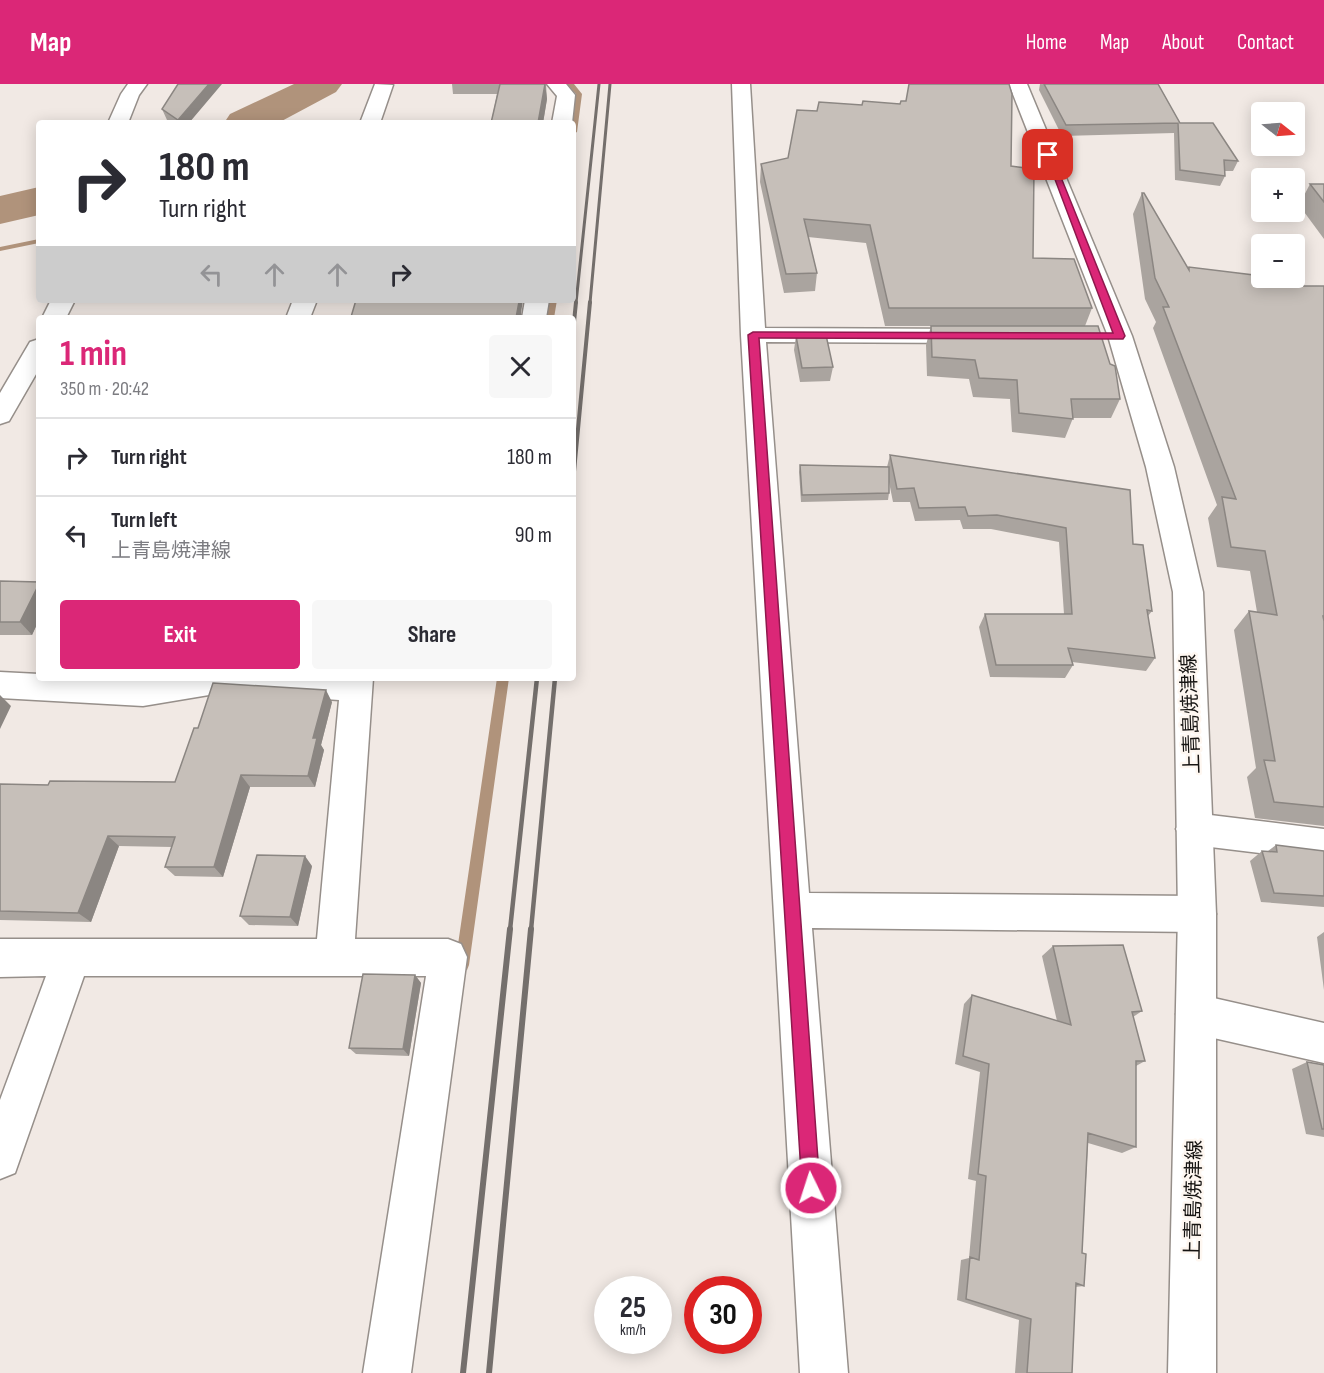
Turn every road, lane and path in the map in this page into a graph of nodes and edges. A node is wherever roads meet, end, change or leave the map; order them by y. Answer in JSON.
{"nodes":[{"id":1,"x":138,"y":84,"type":"edge"},
{"id":2,"x":556,"y":84,"type":"edge"},
{"id":3,"x":741,"y":84,"type":"edge"},
{"id":4,"x":1018,"y":84,"type":"edge"},
{"id":5,"x":384,"y":85,"type":"edge"},
{"id":6,"x":119,"y":120,"type":"edge"},
{"id":7,"x":371,"y":120,"type":"edge"},
{"id":8,"x":562,"y":120,"type":"edge"},
{"id":9,"x":753,"y":335,"type":"junction"},
{"id":10,"x":1002,"y":336,"type":"edge"},
{"id":11,"x":36,"y":352,"type":"edge"},
{"id":12,"x":0,"y":415,"type":"edge"},
{"id":13,"x":215,"y":681,"type":"edge"},
{"id":14,"x":292,"y":681,"type":"edge"},
{"id":15,"x":357,"y":683,"type":"edge"},
{"id":16,"x":0,"y":685,"type":"edge"},
{"id":17,"x":1194,"y":829,"type":"junction"},
{"id":18,"x":1324,"y":844,"type":"edge"},
{"id":19,"x":791,"y":910,"type":"junction"},
{"id":20,"x":1197,"y":914,"type":"junction"},
{"id":21,"x":0,"y":958,"type":"edge"},
{"id":22,"x":71,"y":959,"type":"junction"},
{"id":23,"x":334,"y":959,"type":"junction"},
{"id":24,"x":1196,"y":1014,"type":"junction"},
{"id":25,"x":1324,"y":1043,"type":"edge"},
{"id":26,"x":0,"y":1158,"type":"edge"},
{"id":27,"x":387,"y":1373,"type":"edge"},
{"id":28,"x":824,"y":1373,"type":"edge"},
{"id":29,"x":1192,"y":1373,"type":"edge"}],
"edges":[{"from":1,"to":6,"type":"street"},
{"from":2,"to":8,"type":"street"},
{"from":3,"to":9,"type":"street"},
{"from":4,"to":17,"type":"street","name":"上青島焼津線"},
{"from":5,"to":7,"type":"street"},
{"from":9,"to":10,"type":"street"},
{"from":9,"to":19,"type":"street"},
{"from":11,"to":12,"type":"street"},
{"from":13,"to":16,"type":"street"},
{"from":14,"to":15,"type":"street"},
{"from":15,"to":23,"type":"street"},
{"from":17,"to":18,"type":"street"},
{"from":17,"to":20,"type":"street","name":"上青島焼津線"},
{"from":19,"to":20,"type":"street"},
{"from":19,"to":28,"type":"street"},
{"from":20,"to":24,"type":"street","name":"上青島焼津線"},
{"from":21,"to":22,"type":"street"},
{"from":22,"to":23,"type":"street"},
{"from":22,"to":26,"type":"street"},
{"from":23,"to":27,"type":"street"},
{"from":24,"to":25,"type":"street"},
{"from":24,"to":29,"type":"street","name":"上青島焼津線"}]}
